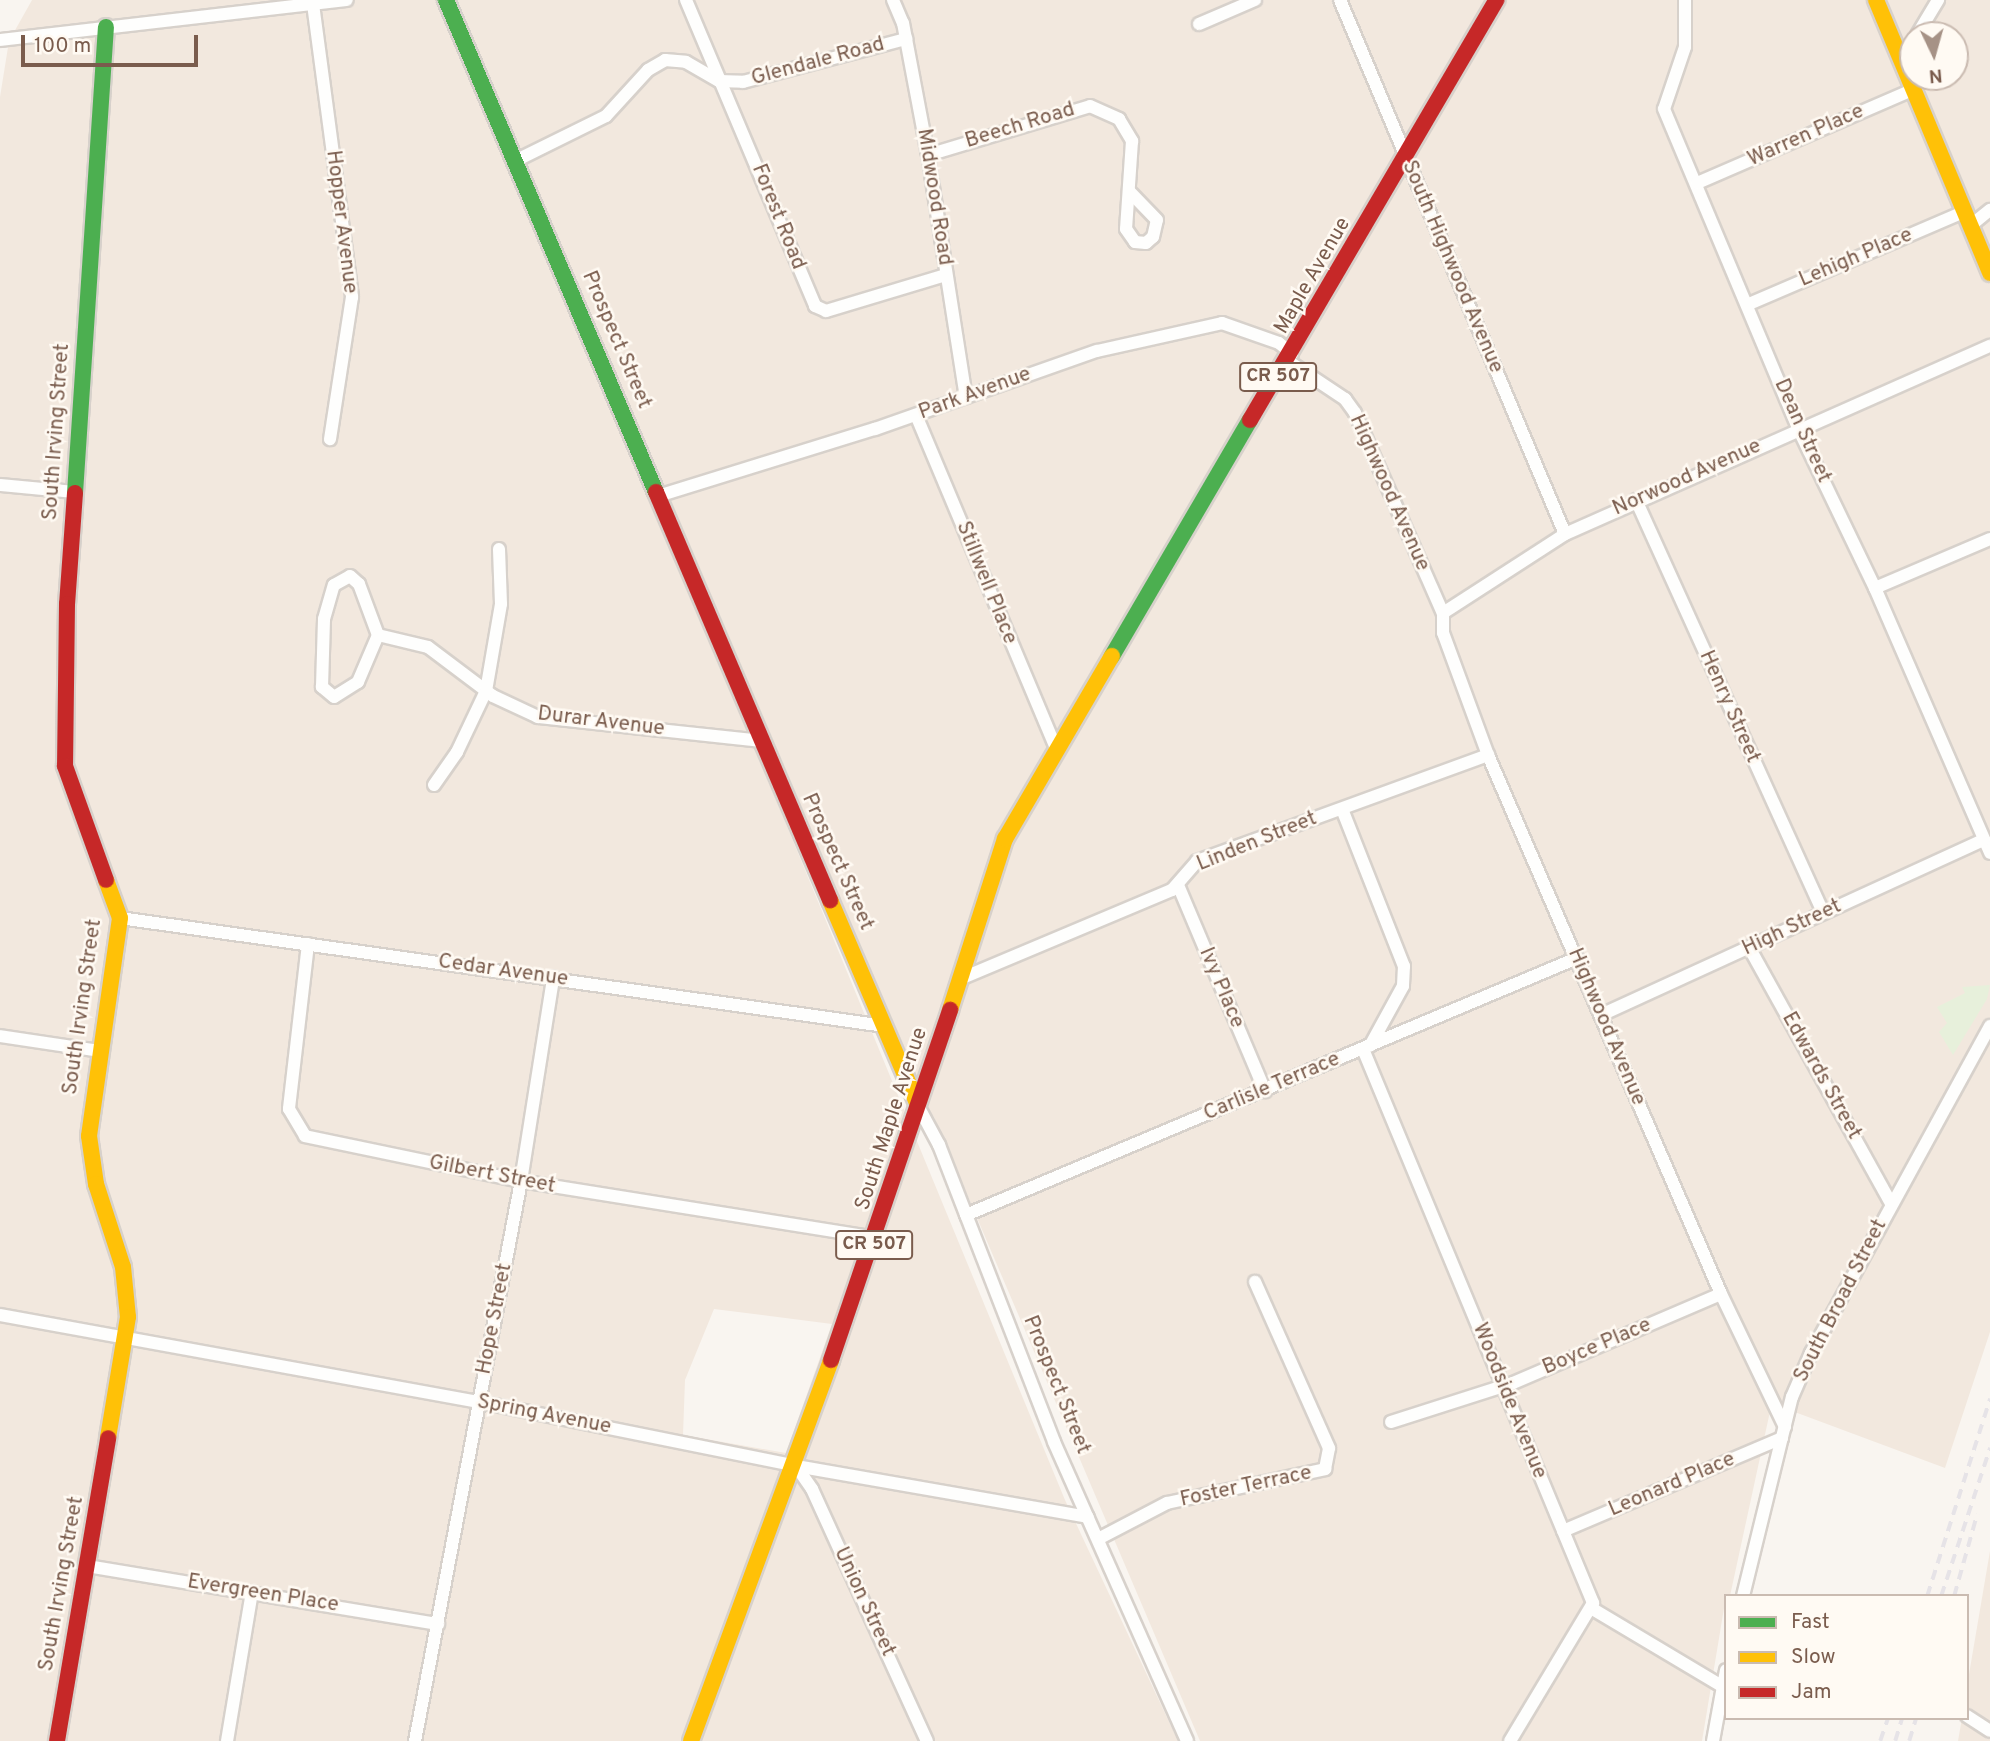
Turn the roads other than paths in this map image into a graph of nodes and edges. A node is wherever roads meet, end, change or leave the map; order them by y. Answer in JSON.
{"nodes":[{"id":1,"x":347,"y":0,"type":"edge"},
{"id":2,"x":446,"y":0,"type":"edge"},
{"id":3,"x":686,"y":0,"type":"edge"},
{"id":4,"x":892,"y":0,"type":"edge"},
{"id":5,"x":1255,"y":0,"type":"edge"},
{"id":6,"x":1340,"y":0,"type":"edge"},
{"id":7,"x":1496,"y":0,"type":"edge"},
{"id":8,"x":1685,"y":0,"type":"edge"},
{"id":9,"x":1877,"y":0,"type":"edge"},
{"id":10,"x":1938,"y":0,"type":"edge"},
{"id":11,"x":313,"y":4,"type":"junction"},
{"id":12,"x":1925,"y":21,"type":"edge"},
{"id":13,"x":1199,"y":24,"type":"dead end"},
{"id":14,"x":106,"y":27,"type":"junction"},
{"id":15,"x":906,"y":38,"type":"junction"},
{"id":16,"x":0,"y":40,"type":"edge"},
{"id":17,"x":1899,"y":50,"type":"edge"},
{"id":18,"x":719,"y":82,"type":"junction"},
{"id":19,"x":1909,"y":91,"type":"edge"},
{"id":20,"x":1915,"y":91,"type":"edge"},
{"id":21,"x":928,"y":155,"type":"junction"},
{"id":22,"x":1406,"y":159,"type":"junction"},
{"id":23,"x":517,"y":160,"type":"junction"},
{"id":24,"x":1697,"y":183,"type":"junction"},
{"id":25,"x":1129,"y":191,"type":"dead end"},
{"id":26,"x":1990,"y":210,"type":"edge"},
{"id":27,"x":1967,"y":219,"type":"junction"},
{"id":28,"x":1990,"y":274,"type":"edge"},
{"id":29,"x":946,"y":275,"type":"junction"},
{"id":30,"x":1749,"y":304,"type":"junction"},
{"id":31,"x":1990,"y":346,"type":"edge"},
{"id":32,"x":1290,"y":358,"type":"junction"},
{"id":33,"x":966,"y":397,"type":"junction"},
{"id":34,"x":916,"y":415,"type":"junction"},
{"id":35,"x":1798,"y":428,"type":"junction"},
{"id":36,"x":330,"y":439,"type":"dead end"},
{"id":37,"x":0,"y":485,"type":"edge"},
{"id":38,"x":74,"y":492,"type":"junction"},
{"id":39,"x":658,"y":496,"type":"junction"},
{"id":40,"x":1636,"y":500,"type":"junction"},
{"id":41,"x":1565,"y":534,"type":"junction"},
{"id":42,"x":1990,"y":539,"type":"edge"},
{"id":43,"x":499,"y":549,"type":"dead end"},
{"id":44,"x":1875,"y":587,"type":"junction"},
{"id":45,"x":1443,"y":618,"type":"junction"},
{"id":46,"x":378,"y":635,"type":"junction"},
{"id":47,"x":486,"y":691,"type":"junction"},
{"id":48,"x":761,"y":741,"type":"junction"},
{"id":49,"x":1057,"y":751,"type":"junction"},
{"id":50,"x":1488,"y":755,"type":"junction"},
{"id":51,"x":434,"y":785,"type":"dead end"},
{"id":52,"x":1342,"y":809,"type":"junction"},
{"id":53,"x":1984,"y":840,"type":"junction"},
{"id":54,"x":1990,"y":853,"type":"edge"},
{"id":55,"x":1178,"y":886,"type":"junction"},
{"id":56,"x":1823,"y":913,"type":"junction"},
{"id":57,"x":120,"y":918,"type":"junction"},
{"id":58,"x":308,"y":944,"type":"junction"},
{"id":59,"x":1750,"y":949,"type":"junction"},
{"id":60,"x":1577,"y":958,"type":"junction"},
{"id":61,"x":553,"y":978,"type":"junction"},
{"id":62,"x":960,"y":979,"type":"junction"},
{"id":63,"x":1601,"y":1015,"type":"junction"},
{"id":64,"x":885,"y":1026,"type":"junction"},
{"id":65,"x":1990,"y":1026,"type":"edge"},
{"id":66,"x":0,"y":1036,"type":"edge"},
{"id":67,"x":1367,"y":1048,"type":"junction"},
{"id":68,"x":100,"y":1051,"type":"junction"},
{"id":69,"x":1265,"y":1091,"type":"junction"},
{"id":70,"x":917,"y":1103,"type":"junction"},
{"id":71,"x":521,"y":1181,"type":"junction"},
{"id":72,"x":1891,"y":1203,"type":"junction"},
{"id":73,"x":966,"y":1215,"type":"junction"},
{"id":74,"x":876,"y":1238,"type":"junction"},
{"id":75,"x":1255,"y":1282,"type":"dead end"},
{"id":76,"x":1721,"y":1294,"type":"junction"},
{"id":77,"x":0,"y":1315,"type":"edge"},
{"id":78,"x":126,"y":1338,"type":"junction"},
{"id":79,"x":1503,"y":1386,"type":"junction"},
{"id":80,"x":480,"y":1402,"type":"junction"},
{"id":81,"x":1391,"y":1422,"type":"dead end"},
{"id":82,"x":1783,"y":1432,"type":"junction"},
{"id":83,"x":796,"y":1466,"type":"junction"},
{"id":84,"x":1088,"y":1517,"type":"junction"},
{"id":85,"x":1563,"y":1531,"type":"junction"},
{"id":86,"x":1098,"y":1539,"type":"junction"},
{"id":87,"x":87,"y":1566,"type":"junction"},
{"id":88,"x":252,"y":1592,"type":"junction"},
{"id":89,"x":1743,"y":1594,"type":"edge"},
{"id":90,"x":1591,"y":1608,"type":"junction"},
{"id":91,"x":438,"y":1624,"type":"junction"},
{"id":92,"x":1724,"y":1678,"type":"edge"},
{"id":93,"x":1722,"y":1686,"type":"junction"},
{"id":94,"x":1969,"y":1717,"type":"edge"},
{"id":95,"x":1990,"y":1731,"type":"edge"},
{"id":96,"x":57,"y":1741,"type":"edge"},
{"id":97,"x":227,"y":1741,"type":"edge"},
{"id":98,"x":415,"y":1741,"type":"edge"},
{"id":99,"x":691,"y":1741,"type":"edge"},
{"id":100,"x":927,"y":1741,"type":"edge"},
{"id":101,"x":1187,"y":1741,"type":"edge"},
{"id":102,"x":1510,"y":1741,"type":"edge"},
{"id":103,"x":1713,"y":1741,"type":"edge"}],
"edges":[{"from":1,"to":11,"type":"street"},
{"from":2,"to":23,"type":"main road","name":"Prospect Street"},
{"from":3,"to":18,"type":"street","name":"Forest Road"},
{"from":4,"to":15,"type":"street","name":"Midwood Road"},
{"from":5,"to":13,"type":"street"},
{"from":6,"to":22,"type":"street","name":"South Highwood Avenue"},
{"from":7,"to":22,"type":"main road","name":"Maple Avenue","number":"CR 507"},
{"from":8,"to":24,"type":"street","name":"Dean Street"},
{"from":9,"to":17,"type":"main road"},
{"from":10,"to":12,"type":"street"},
{"from":11,"to":14,"type":"street"},
{"from":11,"to":36,"type":"street","name":"Hopper Avenue"},
{"from":14,"to":16,"type":"street"},
{"from":14,"to":38,"type":"main road","name":"South Irving Street"},
{"from":15,"to":18,"type":"street","name":"Glendale Road"},
{"from":15,"to":21,"type":"street","name":"Midwood Road"},
{"from":18,"to":23,"type":"street"},
{"from":18,"to":29,"type":"street","name":"Forest Road"},
{"from":19,"to":24,"type":"street","name":"Warren Place"},
{"from":20,"to":27,"type":"main road"},
{"from":21,"to":25,"type":"street","name":"Beech Road"},
{"from":21,"to":29,"type":"street","name":"Midwood Road"},
{"from":22,"to":32,"type":"main road","name":"Maple Avenue","number":"CR 507"},
{"from":22,"to":41,"type":"street","name":"South Highwood Avenue"},
{"from":23,"to":39,"type":"main road","name":"Prospect Street"},
{"from":24,"to":30,"type":"street","name":"Dean Street"},
{"from":26,"to":27,"type":"street","name":"Lehigh Place"},
{"from":27,"to":28,"type":"main road"},
{"from":27,"to":30,"type":"street","name":"Lehigh Place"},
{"from":29,"to":33,"type":"street","name":"Midwood Road"},
{"from":30,"to":35,"type":"street","name":"Dean Street"},
{"from":31,"to":35,"type":"street","name":"Norwood Avenue"},
{"from":32,"to":33,"type":"street","name":"Park Avenue"},
{"from":32,"to":45,"type":"street","name":"Highwood Avenue"},
{"from":32,"to":49,"type":"main road","name":"Maple Avenue","number":"CR 507"},
{"from":33,"to":34,"type":"street","name":"Park Avenue"},
{"from":34,"to":39,"type":"street","name":"Park Avenue"},
{"from":34,"to":49,"type":"street","name":"Stillwell Place"},
{"from":35,"to":40,"type":"street","name":"Norwood Avenue"},
{"from":35,"to":44,"type":"street","name":"Dean Street"},
{"from":37,"to":38,"type":"street"},
{"from":38,"to":57,"type":"main road","name":"South Irving Street"},
{"from":39,"to":48,"type":"main road","name":"Prospect Street"},
{"from":40,"to":41,"type":"street","name":"Norwood Avenue"},
{"from":40,"to":56,"type":"street","name":"Henry Street"},
{"from":41,"to":45,"type":"street","name":"Norwood Avenue"},
{"from":42,"to":44,"type":"street"},
{"from":43,"to":47,"type":"street"},
{"from":44,"to":53,"type":"street","name":"Dean Street"},
{"from":45,"to":50,"type":"street","name":"Highwood Avenue"},
{"from":46,"to":46,"type":"street"},
{"from":46,"to":47,"type":"street","name":"Durar Avenue"},
{"from":47,"to":48,"type":"street","name":"Durar Avenue"},
{"from":47,"to":51,"type":"street"},
{"from":48,"to":64,"type":"main road","name":"Prospect Street"},
{"from":49,"to":62,"type":"main road","name":"South Maple Avenue","number":"CR 507"},
{"from":50,"to":52,"type":"street","name":"Linden Street"},
{"from":50,"to":60,"type":"street","name":"Highwood Avenue"},
{"from":52,"to":55,"type":"street","name":"Linden Street"},
{"from":52,"to":67,"type":"street"},
{"from":53,"to":54,"type":"street","name":"Dean Street"},
{"from":53,"to":56,"type":"street","name":"High Street"},
{"from":55,"to":62,"type":"street","name":"Linden Street"},
{"from":55,"to":69,"type":"street","name":"Ivy Place"},
{"from":56,"to":59,"type":"street","name":"High Street"},
{"from":57,"to":58,"type":"street","name":"Cedar Avenue"},
{"from":57,"to":68,"type":"main road","name":"South Irving Street"},
{"from":58,"to":61,"type":"street","name":"Cedar Avenue"},
{"from":58,"to":71,"type":"street","name":"Gilbert Street"},
{"from":59,"to":63,"type":"street","name":"High Street"},
{"from":59,"to":72,"type":"street","name":"Edwards Street"},
{"from":60,"to":63,"type":"street","name":"Highwood Avenue"},
{"from":60,"to":67,"type":"street","name":"Carlisle Terrace"},
{"from":61,"to":64,"type":"street","name":"Cedar Avenue"},
{"from":61,"to":71,"type":"street","name":"Hope Street"},
{"from":62,"to":70,"type":"main road","name":"South Maple Avenue","number":"CR 507"},
{"from":63,"to":76,"type":"street","name":"Highwood Avenue"},
{"from":64,"to":70,"type":"main road","name":"Prospect Street"},
{"from":65,"to":72,"type":"street","name":"South Broad Street"},
{"from":66,"to":68,"type":"street"},
{"from":67,"to":69,"type":"street","name":"Carlisle Terrace"},
{"from":67,"to":79,"type":"street","name":"Woodside Avenue"},
{"from":68,"to":78,"type":"main road","name":"South Irving Street"},
{"from":69,"to":73,"type":"street","name":"Carlisle Terrace"},
{"from":70,"to":73,"type":"street","name":"Prospect Street"},
{"from":70,"to":74,"type":"main road","name":"South Maple Avenue","number":"CR 507"},
{"from":71,"to":74,"type":"street","name":"Gilbert Street"},
{"from":71,"to":80,"type":"street","name":"Hope Street"},
{"from":72,"to":82,"type":"street","name":"South Broad Street"},
{"from":73,"to":84,"type":"street","name":"Prospect Street"},
{"from":74,"to":83,"type":"main road","name":"South Maple Avenue","number":"CR 507"},
{"from":75,"to":86,"type":"street","name":"Foster Terrace"},
{"from":76,"to":79,"type":"street","name":"Boyce Place"},
{"from":76,"to":82,"type":"street","name":"Highwood Avenue"},
{"from":77,"to":78,"type":"street","name":"Spring Avenue"},
{"from":78,"to":80,"type":"street","name":"Spring Avenue"},
{"from":78,"to":87,"type":"main road","name":"South Irving Street"},
{"from":79,"to":81,"type":"street","name":"Boyce Place"},
{"from":79,"to":85,"type":"street","name":"Woodside Avenue"},
{"from":80,"to":83,"type":"street","name":"Spring Avenue"},
{"from":80,"to":91,"type":"street","name":"Hope Street"},
{"from":82,"to":85,"type":"street","name":"Leonard Place"},
{"from":82,"to":89,"type":"street","name":"South Broad Street"},
{"from":83,"to":84,"type":"street","name":"Spring Avenue"},
{"from":83,"to":99,"type":"main road","name":"South Maple Avenue","number":"CR 507"},
{"from":83,"to":100,"type":"street","name":"Union Street"},
{"from":84,"to":86,"type":"street","name":"Prospect Street"},
{"from":85,"to":90,"type":"street","name":"Woodside Avenue"},
{"from":86,"to":101,"type":"street","name":"Prospect Street"},
{"from":87,"to":88,"type":"street","name":"Evergreen Place"},
{"from":87,"to":96,"type":"main road","name":"South Irving Street"},
{"from":88,"to":91,"type":"street","name":"Evergreen Place"},
{"from":88,"to":97,"type":"street"},
{"from":90,"to":93,"type":"street"},
{"from":90,"to":102,"type":"street"},
{"from":91,"to":98,"type":"street","name":"Hope Street"},
{"from":92,"to":93,"type":"street"},
{"from":93,"to":103,"type":"street"},
{"from":94,"to":95,"type":"street"}]}
